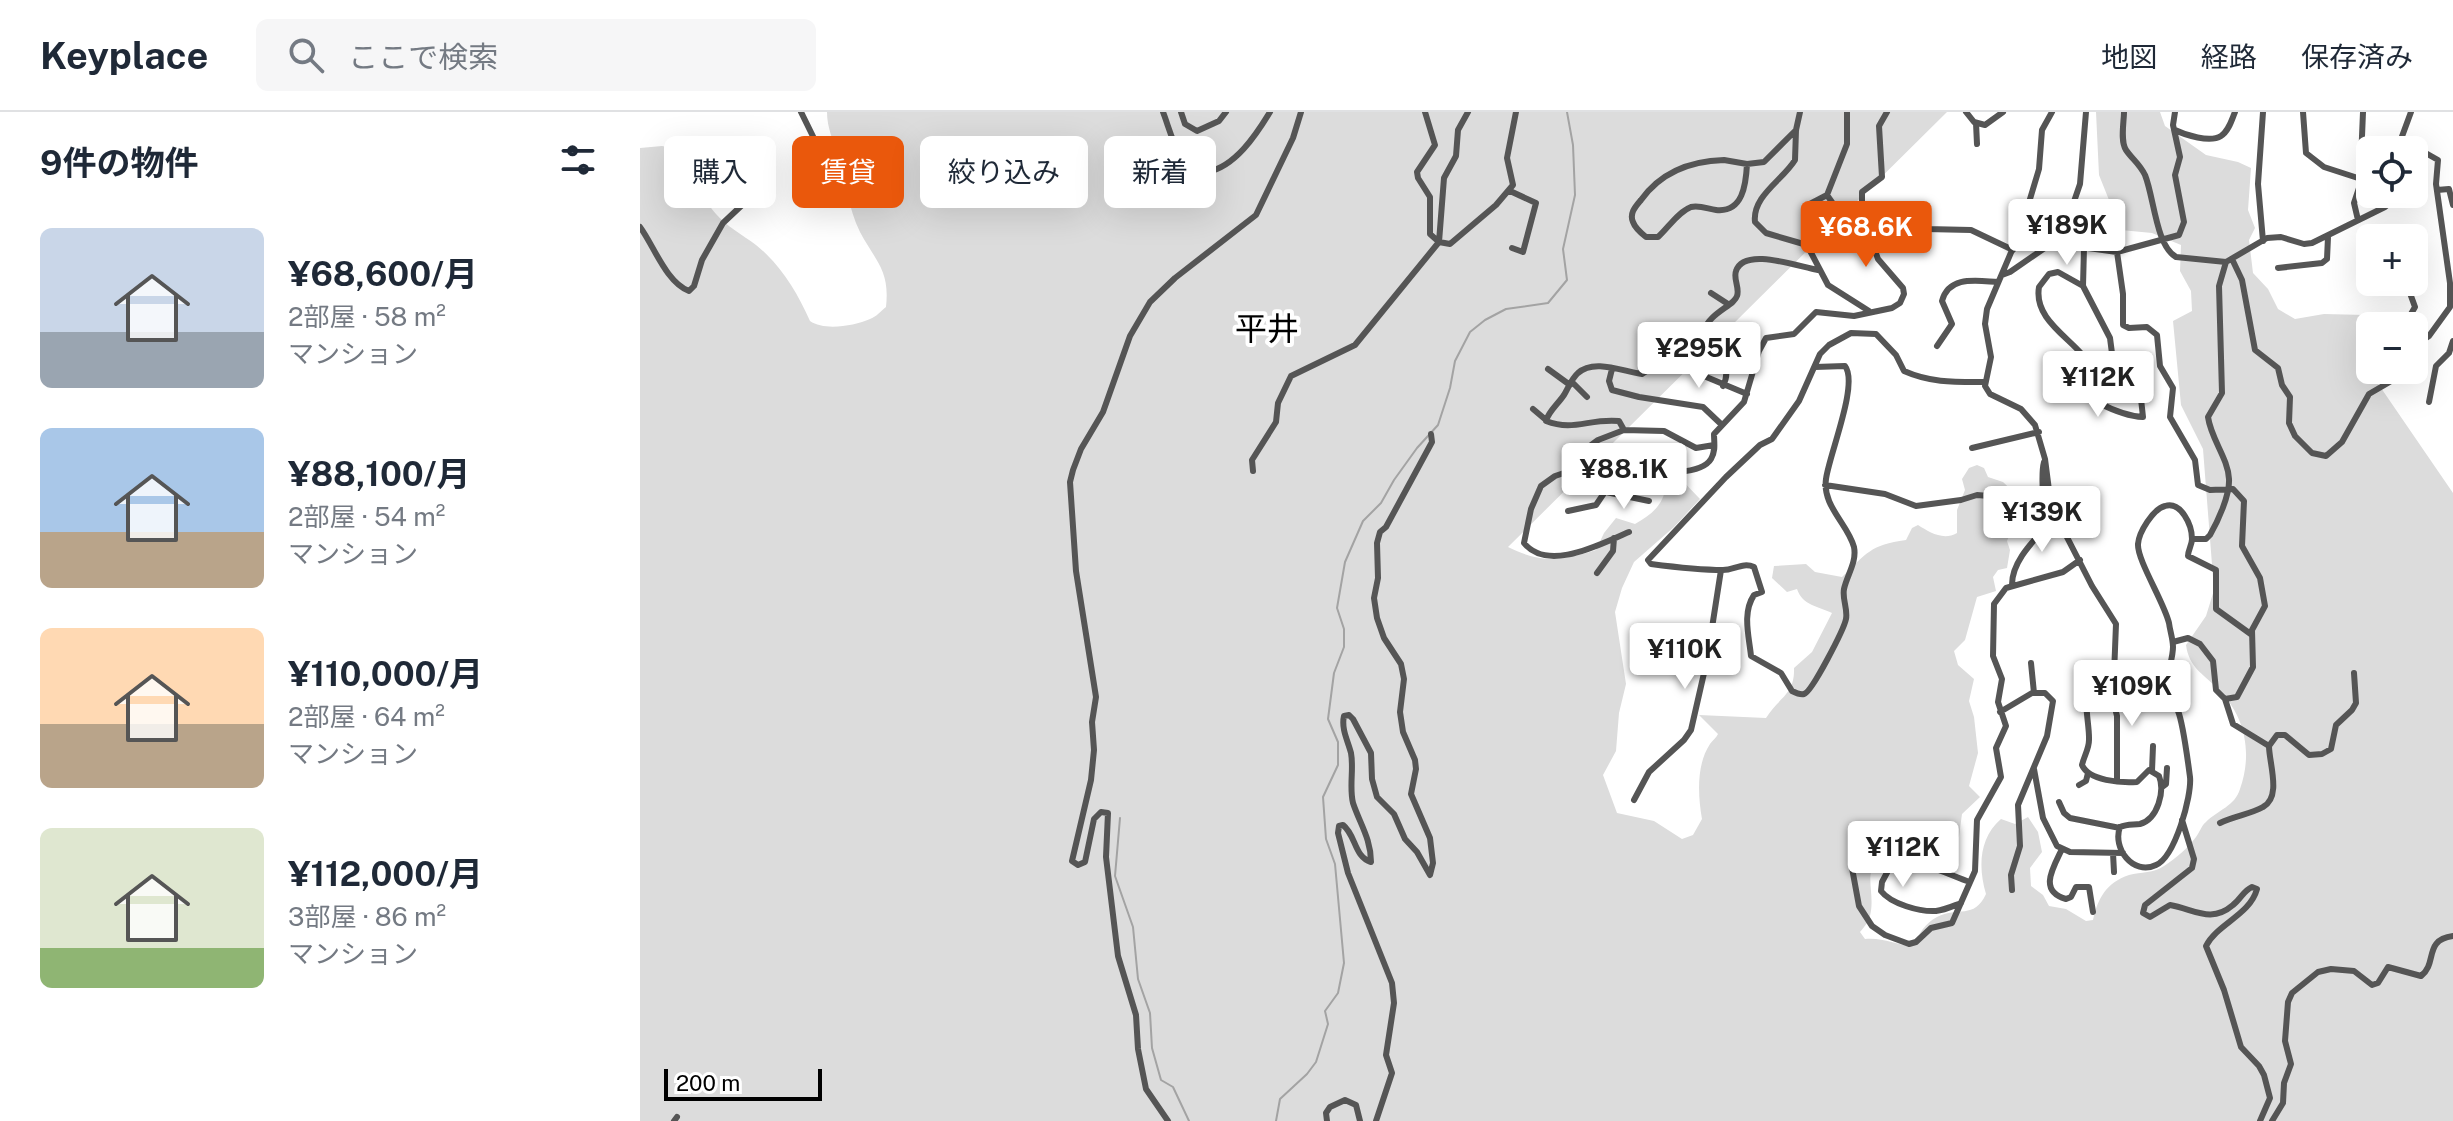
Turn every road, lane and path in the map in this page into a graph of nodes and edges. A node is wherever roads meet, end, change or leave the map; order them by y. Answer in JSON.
{"nodes":[{"id":1,"x":801,"y":112,"type":"edge"},
{"id":2,"x":1163,"y":112,"type":"edge"},
{"id":3,"x":1181,"y":112,"type":"edge"},
{"id":4,"x":1226,"y":112,"type":"edge"},
{"id":5,"x":1270,"y":112,"type":"edge"},
{"id":6,"x":1301,"y":112,"type":"edge"},
{"id":7,"x":1425,"y":112,"type":"edge"},
{"id":8,"x":1468,"y":112,"type":"edge"},
{"id":9,"x":1516,"y":112,"type":"edge"},
{"id":10,"x":1800,"y":112,"type":"edge"},
{"id":11,"x":1847,"y":112,"type":"edge"},
{"id":12,"x":1887,"y":112,"type":"edge"},
{"id":13,"x":2003,"y":112,"type":"edge"},
{"id":14,"x":2052,"y":112,"type":"edge"},
{"id":15,"x":2086,"y":112,"type":"edge"},
{"id":16,"x":2124,"y":112,"type":"edge"},
{"id":17,"x":2175,"y":112,"type":"edge"},
{"id":18,"x":2235,"y":112,"type":"edge"},
{"id":19,"x":2263,"y":112,"type":"edge"},
{"id":20,"x":2303,"y":112,"type":"edge"},
{"id":21,"x":2363,"y":112,"type":"edge"},
{"id":22,"x":2411,"y":112,"type":"edge"},
{"id":23,"x":1967,"y":113,"type":"edge"},
{"id":24,"x":1976,"y":123,"type":"junction"},
{"id":25,"x":1796,"y":130,"type":"junction"},
{"id":26,"x":2175,"y":130,"type":"junction"},
{"id":27,"x":813,"y":136,"type":"edge"},
{"id":28,"x":2362,"y":136,"type":"edge"},
{"id":29,"x":2402,"y":136,"type":"edge"},
{"id":30,"x":1977,"y":144,"type":"dead end"},
{"id":31,"x":2428,"y":153,"type":"edge"},
{"id":32,"x":1747,"y":164,"type":"junction"},
{"id":33,"x":2356,"y":177,"type":"edge"},
{"id":34,"x":2437,"y":190,"type":"junction"},
{"id":35,"x":1510,"y":191,"type":"junction"},
{"id":36,"x":1827,"y":195,"type":"junction"},
{"id":37,"x":2356,"y":196,"type":"edge"},
{"id":38,"x":2453,"y":205,"type":"edge"},
{"id":39,"x":1806,"y":206,"type":"dead end"},
{"id":40,"x":739,"y":208,"type":"edge"},
{"id":41,"x":2381,"y":208,"type":"edge"},
{"id":42,"x":1916,"y":214,"type":"dead end"},
{"id":43,"x":1862,"y":215,"type":"junction"},
{"id":44,"x":2358,"y":220,"type":"junction"},
{"id":45,"x":640,"y":227,"type":"edge"},
{"id":46,"x":2328,"y":237,"type":"junction"},
{"id":47,"x":2162,"y":241,"type":"junction"},
{"id":48,"x":2263,"y":241,"type":"junction"},
{"id":49,"x":1439,"y":242,"type":"junction"},
{"id":50,"x":2052,"y":243,"type":"junction"},
{"id":51,"x":1512,"y":248,"type":"dead end"},
{"id":52,"x":2084,"y":248,"type":"junction"},
{"id":53,"x":2013,"y":250,"type":"junction"},
{"id":54,"x":2117,"y":252,"type":"junction"},
{"id":55,"x":2229,"y":261,"type":"junction"},
{"id":56,"x":2278,"y":268,"type":"dead end"},
{"id":57,"x":1818,"y":270,"type":"junction"},
{"id":58,"x":1726,"y":277,"type":"dead end"},
{"id":59,"x":2000,"y":278,"type":"junction"},
{"id":60,"x":1735,"y":279,"type":"junction"},
{"id":61,"x":2452,"y":284,"type":"edge"},
{"id":62,"x":2083,"y":286,"type":"junction"},
{"id":63,"x":1711,"y":293,"type":"dead end"},
{"id":64,"x":1728,"y":304,"type":"junction"},
{"id":65,"x":1869,"y":311,"type":"junction"},
{"id":66,"x":2428,"y":337,"type":"edge"},
{"id":67,"x":2453,"y":341,"type":"edge"},
{"id":68,"x":1937,"y":346,"type":"dead end"},
{"id":69,"x":1815,"y":367,"type":"junction"},
{"id":70,"x":1548,"y":369,"type":"dead end"},
{"id":71,"x":1612,"y":369,"type":"junction"},
{"id":72,"x":1985,"y":382,"type":"junction"},
{"id":73,"x":1571,"y":384,"type":"junction"},
{"id":74,"x":2386,"y":384,"type":"edge"},
{"id":75,"x":1723,"y":386,"type":"junction"},
{"id":76,"x":1747,"y":394,"type":"junction"},
{"id":77,"x":1587,"y":397,"type":"dead end"},
{"id":78,"x":2429,"y":402,"type":"dead end"},
{"id":79,"x":1533,"y":409,"type":"dead end"},
{"id":80,"x":1546,"y":420,"type":"junction"},
{"id":81,"x":1722,"y":425,"type":"junction"},
{"id":82,"x":1624,"y":430,"type":"junction"},
{"id":83,"x":2039,"y":432,"type":"junction"},
{"id":84,"x":1431,"y":434,"type":"dead end"},
{"id":85,"x":1714,"y":445,"type":"junction"},
{"id":86,"x":1972,"y":448,"type":"dead end"},
{"id":87,"x":2045,"y":459,"type":"junction"},
{"id":88,"x":1253,"y":471,"type":"dead end"},
{"id":89,"x":1825,"y":485,"type":"junction"},
{"id":90,"x":2227,"y":490,"type":"junction"},
{"id":91,"x":1606,"y":492,"type":"junction"},
{"id":92,"x":1649,"y":501,"type":"dead end"},
{"id":93,"x":1568,"y":511,"type":"dead end"},
{"id":94,"x":2055,"y":517,"type":"junction"},
{"id":95,"x":1629,"y":532,"type":"dead end"},
{"id":96,"x":1614,"y":538,"type":"junction"},
{"id":97,"x":2192,"y":539,"type":"junction"},
{"id":98,"x":2080,"y":560,"type":"junction"},
{"id":99,"x":1721,"y":570,"type":"junction"},
{"id":100,"x":1597,"y":573,"type":"dead end"},
{"id":101,"x":2012,"y":586,"type":"junction"},
{"id":102,"x":2252,"y":635,"type":"junction"},
{"id":103,"x":2173,"y":642,"type":"junction"},
{"id":104,"x":2031,"y":663,"type":"dead end"},
{"id":105,"x":2354,"y":673,"type":"dead end"},
{"id":106,"x":2114,"y":676,"type":"junction"},
{"id":107,"x":2034,"y":693,"type":"junction"},
{"id":108,"x":2225,"y":699,"type":"junction"},
{"id":109,"x":2000,"y":712,"type":"junction"},
{"id":110,"x":2153,"y":746,"type":"dead end"},
{"id":111,"x":2269,"y":746,"type":"junction"},
{"id":112,"x":2167,"y":768,"type":"dead end"},
{"id":113,"x":2034,"y":769,"type":"junction"},
{"id":114,"x":2152,"y":771,"type":"junction"},
{"id":115,"x":2088,"y":773,"type":"junction"},
{"id":116,"x":2117,"y":781,"type":"junction"},
{"id":117,"x":2079,"y":785,"type":"dead end"},
{"id":118,"x":2162,"y":787,"type":"junction"},
{"id":119,"x":1634,"y":800,"type":"dead end"},
{"id":120,"x":2059,"y":802,"type":"dead end"},
{"id":121,"x":2182,"y":820,"type":"junction"},
{"id":122,"x":2220,"y":823,"type":"dead end"},
{"id":123,"x":2120,"y":828,"type":"junction"},
{"id":124,"x":2062,"y":849,"type":"junction"},
{"id":125,"x":2113,"y":853,"type":"junction"},
{"id":126,"x":2123,"y":853,"type":"junction"},
{"id":127,"x":1944,"y":871,"type":"junction"},
{"id":128,"x":2114,"y":872,"type":"dead end"},
{"id":129,"x":1970,"y":882,"type":"junction"},
{"id":130,"x":2012,"y":890,"type":"dead end"},
{"id":131,"x":1961,"y":903,"type":"junction"},
{"id":132,"x":2093,"y":912,"type":"dead end"},
{"id":133,"x":2453,"y":936,"type":"edge"},
{"id":134,"x":1168,"y":1121,"type":"edge"},
{"id":135,"x":1327,"y":1121,"type":"edge"},
{"id":136,"x":1360,"y":1121,"type":"edge"},
{"id":137,"x":1376,"y":1121,"type":"edge"},
{"id":138,"x":2260,"y":1121,"type":"edge"},
{"id":139,"x":2272,"y":1121,"type":"edge"}],
"edges":[{"from":1,"to":27,"type":"street"},
{"from":2,"to":5,"type":"street"},
{"from":3,"to":4,"type":"street"},
{"from":6,"to":134,"type":"street"},
{"from":7,"to":49,"type":"street"},
{"from":8,"to":49,"type":"street"},
{"from":9,"to":35,"type":"street"},
{"from":10,"to":25,"type":"street"},
{"from":11,"to":36,"type":"street"},
{"from":12,"to":43,"type":"street"},
{"from":13,"to":24,"type":"street"},
{"from":14,"to":53,"type":"street"},
{"from":15,"to":50,"type":"street"},
{"from":16,"to":47,"type":"street"},
{"from":17,"to":26,"type":"street"},
{"from":18,"to":26,"type":"street"},
{"from":19,"to":48,"type":"street"},
{"from":20,"to":33,"type":"street"},
{"from":21,"to":28,"type":"street"},
{"from":22,"to":29,"type":"street"},
{"from":23,"to":24,"type":"street"},
{"from":24,"to":30,"type":"street"},
{"from":25,"to":32,"type":"street"},
{"from":25,"to":57,"type":"street"},
{"from":26,"to":47,"type":"street"},
{"from":31,"to":34,"type":"street"},
{"from":32,"to":32,"type":"street"},
{"from":34,"to":38,"type":"street"},
{"from":34,"to":61,"type":"street"},
{"from":35,"to":49,"type":"street"},
{"from":35,"to":51,"type":"street"},
{"from":36,"to":39,"type":"street"},
{"from":36,"to":43,"type":"street"},
{"from":37,"to":44,"type":"street"},
{"from":40,"to":45,"type":"street"},
{"from":41,"to":44,"type":"street"},
{"from":42,"to":53,"type":"street"},
{"from":43,"to":65,"type":"street"},
{"from":44,"to":46,"type":"street"},
{"from":46,"to":48,"type":"street"},
{"from":46,"to":56,"type":"street"},
{"from":47,"to":54,"type":"street"},
{"from":47,"to":55,"type":"street"},
{"from":48,"to":55,"type":"street"},
{"from":49,"to":88,"type":"street"},
{"from":50,"to":52,"type":"street"},
{"from":50,"to":59,"type":"street"},
{"from":52,"to":54,"type":"street"},
{"from":52,"to":62,"type":"street"},
{"from":53,"to":59,"type":"street"},
{"from":54,"to":90,"type":"street"},
{"from":55,"to":74,"type":"street"},
{"from":55,"to":90,"type":"street"},
{"from":57,"to":60,"type":"street"},
{"from":57,"to":65,"type":"street"},
{"from":58,"to":60,"type":"street"},
{"from":59,"to":68,"type":"street"},
{"from":59,"to":72,"type":"street"},
{"from":60,"to":64,"type":"street"},
{"from":61,"to":66,"type":"street"},
{"from":62,"to":62,"type":"street"},
{"from":63,"to":64,"type":"street"},
{"from":64,"to":75,"type":"street"},
{"from":65,"to":76,"type":"street"},
{"from":67,"to":78,"type":"street"},
{"from":69,"to":72,"type":"street"},
{"from":69,"to":89,"type":"street"},
{"from":69,"to":99,"type":"street"},
{"from":70,"to":73,"type":"street"},
{"from":71,"to":73,"type":"street"},
{"from":71,"to":75,"type":"street"},
{"from":71,"to":81,"type":"street"},
{"from":72,"to":83,"type":"street"},
{"from":73,"to":77,"type":"street"},
{"from":73,"to":80,"type":"street"},
{"from":75,"to":76,"type":"street"},
{"from":76,"to":81,"type":"street"},
{"from":79,"to":80,"type":"street"},
{"from":80,"to":82,"type":"street"},
{"from":81,"to":85,"type":"street"},
{"from":82,"to":85,"type":"street"},
{"from":82,"to":96,"type":"street"},
{"from":83,"to":86,"type":"street"},
{"from":83,"to":87,"type":"street"},
{"from":84,"to":137,"type":"street"},
{"from":85,"to":91,"type":"street"},
{"from":87,"to":89,"type":"street"},
{"from":87,"to":94,"type":"street"},
{"from":89,"to":99,"type":"street"},
{"from":90,"to":97,"type":"street"},
{"from":90,"to":102,"type":"street"},
{"from":91,"to":92,"type":"street"},
{"from":91,"to":93,"type":"street"},
{"from":94,"to":98,"type":"street"},
{"from":94,"to":101,"type":"street"},
{"from":95,"to":96,"type":"street"},
{"from":96,"to":100,"type":"street"},
{"from":97,"to":102,"type":"street"},
{"from":97,"to":103,"type":"street"},
{"from":98,"to":101,"type":"street"},
{"from":98,"to":106,"type":"street"},
{"from":99,"to":119,"type":"street"},
{"from":101,"to":109,"type":"street"},
{"from":102,"to":108,"type":"street"},
{"from":103,"to":108,"type":"street"},
{"from":103,"to":121,"type":"street"},
{"from":104,"to":107,"type":"street"},
{"from":105,"to":111,"type":"street"},
{"from":106,"to":115,"type":"street"},
{"from":106,"to":116,"type":"street"},
{"from":107,"to":109,"type":"street"},
{"from":107,"to":113,"type":"street"},
{"from":108,"to":111,"type":"street"},
{"from":109,"to":129,"type":"street"},
{"from":110,"to":114,"type":"street"},
{"from":111,"to":122,"type":"street"},
{"from":112,"to":118,"type":"street"},
{"from":113,"to":124,"type":"street"},
{"from":113,"to":130,"type":"street"},
{"from":114,"to":116,"type":"street"},
{"from":114,"to":118,"type":"street"},
{"from":115,"to":116,"type":"street"},
{"from":115,"to":117,"type":"street"},
{"from":118,"to":123,"type":"street"},
{"from":120,"to":123,"type":"street"},
{"from":121,"to":126,"type":"street"},
{"from":121,"to":138,"type":"street"},
{"from":123,"to":126,"type":"street"},
{"from":124,"to":125,"type":"street"},
{"from":124,"to":132,"type":"street"},
{"from":125,"to":126,"type":"street"},
{"from":125,"to":128,"type":"street"},
{"from":127,"to":129,"type":"street"},
{"from":127,"to":131,"type":"street"},
{"from":127,"to":131,"type":"street"},
{"from":129,"to":131,"type":"street"},
{"from":133,"to":139,"type":"street"},
{"from":135,"to":136,"type":"street"}]}
